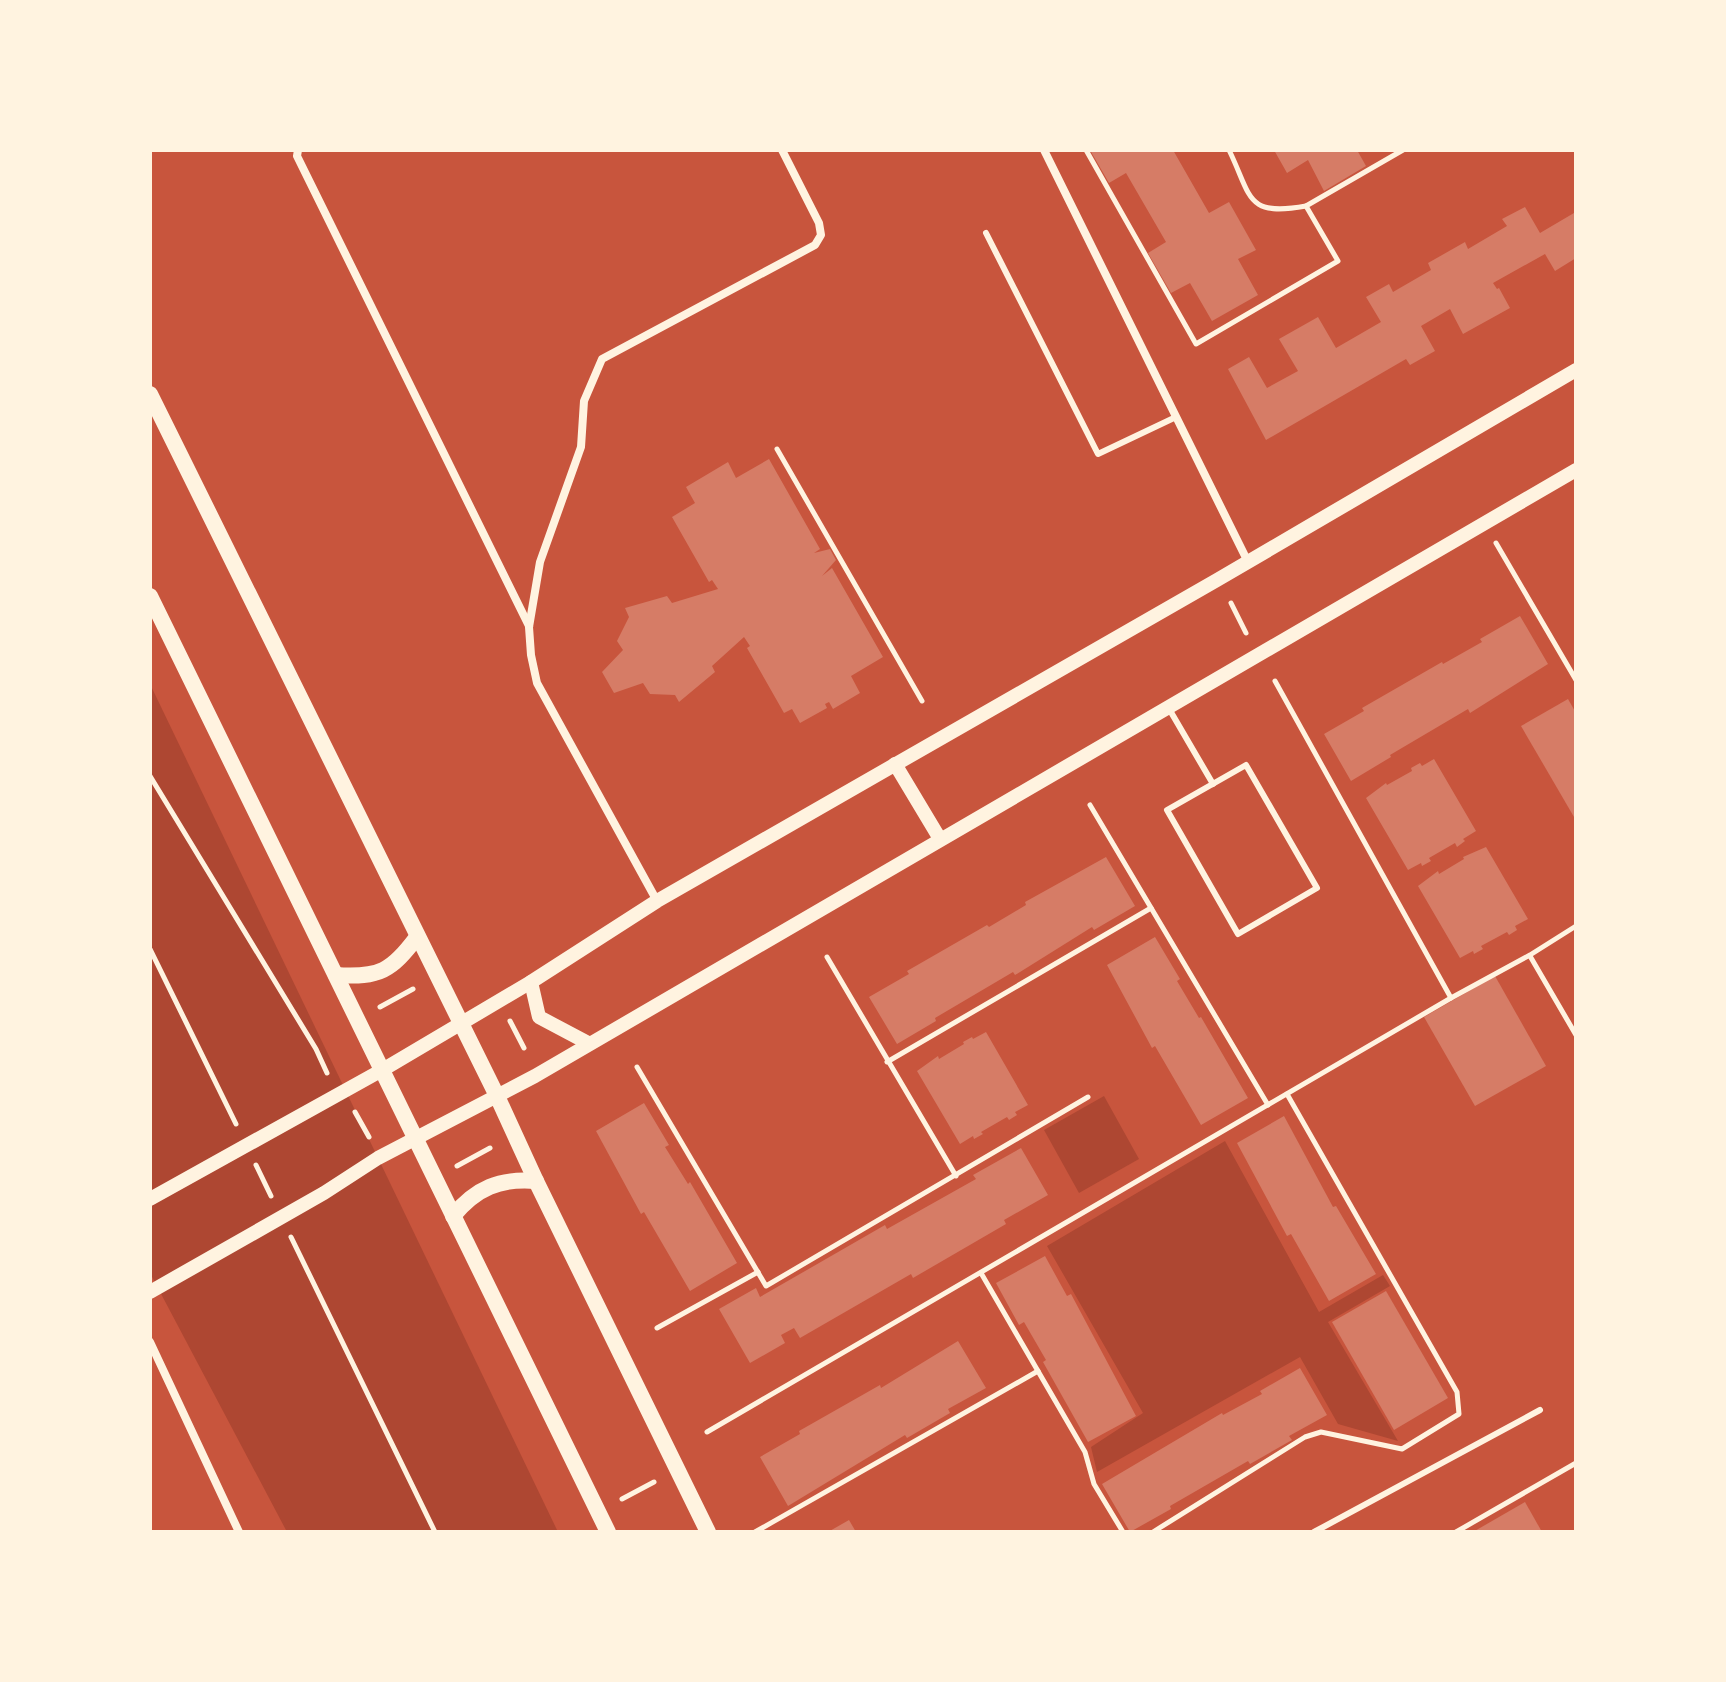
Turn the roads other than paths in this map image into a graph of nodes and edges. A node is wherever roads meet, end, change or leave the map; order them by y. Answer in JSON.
{"nodes":[{"id":1,"x":298,"y":150,"type":"edge"},
{"id":2,"x":782,"y":150,"type":"edge"},
{"id":3,"x":1044,"y":150,"type":"edge"},
{"id":4,"x":986,"y":233,"type":"dead end"},
{"id":5,"x":1576,"y":370,"type":"edge"},
{"id":6,"x":150,"y":394,"type":"edge"},
{"id":7,"x":1176,"y":417,"type":"junction"},
{"id":8,"x":1576,"y":470,"type":"edge"},
{"id":9,"x":1248,"y":562,"type":"junction"},
{"id":10,"x":150,"y":596,"type":"edge"},
{"id":11,"x":529,"y":627,"type":"junction"},
{"id":12,"x":1167,"y":706,"type":"junction"},
{"id":13,"x":895,"y":764,"type":"junction"},
{"id":14,"x":1213,"y":784,"type":"junction"},
{"id":15,"x":940,"y":839,"type":"junction"},
{"id":16,"x":657,"y":901,"type":"junction"},
{"id":17,"x":417,"y":937,"type":"junction"},
{"id":18,"x":336,"y":975,"type":"junction"},
{"id":19,"x":531,"y":982,"type":"junction"},
{"id":20,"x":460,"y":1023,"type":"junction"},
{"id":21,"x":588,"y":1043,"type":"junction"},
{"id":22,"x":384,"y":1069,"type":"junction"},
{"id":23,"x":497,"y":1096,"type":"junction"},
{"id":24,"x":417,"y":1138,"type":"junction"},
{"id":25,"x":536,"y":1181,"type":"junction"},
{"id":26,"x":150,"y":1199,"type":"edge"},
{"id":27,"x":453,"y":1216,"type":"junction"},
{"id":28,"x":150,"y":1292,"type":"edge"},
{"id":29,"x":150,"y":1342,"type":"edge"},
{"id":30,"x":1540,"y":1410,"type":"dead end"},
{"id":31,"x":239,"y":1532,"type":"edge"},
{"id":32,"x":608,"y":1532,"type":"edge"},
{"id":33,"x":708,"y":1532,"type":"edge"},
{"id":34,"x":1314,"y":1532,"type":"edge"}],
"edges":[{"from":1,"to":11,"type":"street"},
{"from":2,"to":11,"type":"street"},
{"from":3,"to":7,"type":"street"},
{"from":4,"to":7,"type":"lane"},
{"from":5,"to":9,"type":"street"},
{"from":6,"to":17,"type":"main road"},
{"from":7,"to":9,"type":"street"},
{"from":8,"to":12,"type":"street"},
{"from":9,"to":13,"type":"street"},
{"from":10,"to":18,"type":"main road"},
{"from":11,"to":16,"type":"street"},
{"from":12,"to":14,"type":"lane"},
{"from":12,"to":15,"type":"street"},
{"from":13,"to":15,"type":"street"},
{"from":13,"to":16,"type":"street"},
{"from":14,"to":14,"type":"lane"},
{"from":15,"to":21,"type":"street"},
{"from":16,"to":19,"type":"street"},
{"from":17,"to":18,"type":"main road"},
{"from":17,"to":20,"type":"main road"},
{"from":18,"to":22,"type":"main road"},
{"from":19,"to":20,"type":"street"},
{"from":19,"to":21,"type":"street"},
{"from":20,"to":22,"type":"street"},
{"from":20,"to":23,"type":"main road"},
{"from":21,"to":23,"type":"street"},
{"from":22,"to":24,"type":"main road"},
{"from":22,"to":26,"type":"street"},
{"from":23,"to":24,"type":"street"},
{"from":23,"to":25,"type":"main road"},
{"from":24,"to":27,"type":"main road"},
{"from":24,"to":28,"type":"street"},
{"from":25,"to":27,"type":"main road"},
{"from":25,"to":33,"type":"main road"},
{"from":27,"to":32,"type":"main road"},
{"from":29,"to":31,"type":"street"},
{"from":30,"to":34,"type":"lane"}]}
